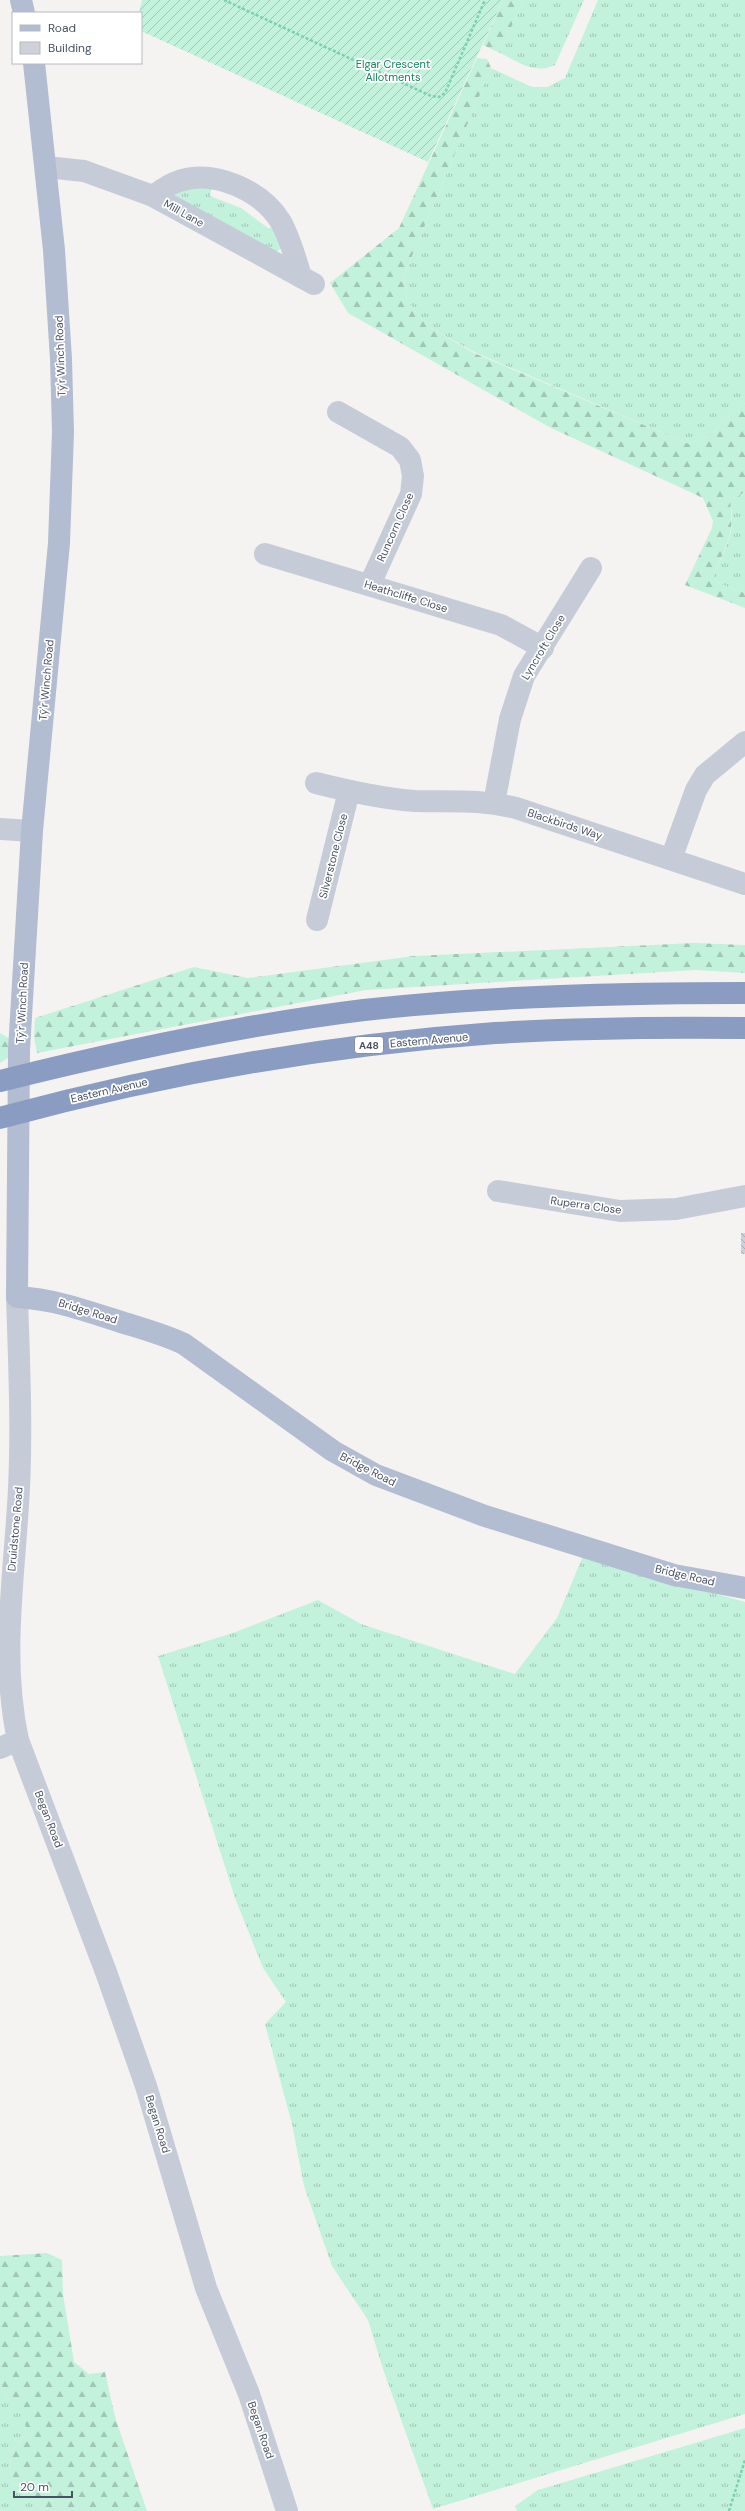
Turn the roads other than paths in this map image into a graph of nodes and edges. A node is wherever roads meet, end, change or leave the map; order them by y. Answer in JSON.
{"nodes":[{"id":1,"x":21,"y":0,"type":"edge"},
{"id":2,"x":24,"y":12,"type":"edge"},
{"id":3,"x":34,"y":64,"type":"edge"},
{"id":4,"x":46,"y":167,"type":"junction"},
{"id":5,"x":153,"y":196,"type":"junction"},
{"id":6,"x":338,"y":412,"type":"dead end"},
{"id":7,"x":265,"y":554,"type":"dead end"},
{"id":8,"x":591,"y":568,"type":"dead end"},
{"id":9,"x":370,"y":584,"type":"junction"},
{"id":10,"x":543,"y":648,"type":"junction"},
{"id":11,"x":745,"y":742,"type":"edge"},
{"id":12,"x":316,"y":783,"type":"dead end"},
{"id":13,"x":349,"y":791,"type":"junction"},
{"id":14,"x":494,"y":803,"type":"junction"},
{"id":15,"x":0,"y":829,"type":"edge"},
{"id":16,"x":32,"y":831,"type":"junction"},
{"id":17,"x":671,"y":858,"type":"junction"},
{"id":18,"x":745,"y":884,"type":"edge"},
{"id":19,"x":317,"y":920,"type":"dead end"},
{"id":20,"x":745,"y":993,"type":"edge"},
{"id":21,"x":745,"y":1028,"type":"edge"},
{"id":22,"x":0,"y":1081,"type":"edge"},
{"id":23,"x":0,"y":1118,"type":"edge"},
{"id":24,"x":498,"y":1191,"type":"dead end"},
{"id":25,"x":745,"y":1196,"type":"edge"},
{"id":26,"x":17,"y":1297,"type":"junction"},
{"id":27,"x":745,"y":1588,"type":"edge"},
{"id":28,"x":9,"y":1744,"type":"edge"},
{"id":29,"x":287,"y":2511,"type":"edge"}],
"edges":[{"from":1,"to":2,"type":"main road"},
{"from":3,"to":4,"type":"main road","name":"Tŷ'r Winch Road"},
{"from":4,"to":5,"type":"street","name":"Mill Lane"},
{"from":4,"to":16,"type":"main road","name":"Tŷ'r Winch Road"},
{"from":5,"to":5,"type":"street","name":"Mill Lane"},
{"from":6,"to":9,"type":"street","name":"Runcorn Close"},
{"from":7,"to":9,"type":"street","name":"Heathcliffe Close"},
{"from":8,"to":10,"type":"street","name":"Lyncroft Close"},
{"from":9,"to":10,"type":"street","name":"Heathcliffe Close"},
{"from":10,"to":14,"type":"street","name":"Lyncroft Close"},
{"from":11,"to":17,"type":"street"},
{"from":12,"to":13,"type":"street","name":"Blackbirds Way"},
{"from":13,"to":14,"type":"street","name":"Blackbirds Way"},
{"from":13,"to":19,"type":"street","name":"Silverstone Close"},
{"from":14,"to":17,"type":"street","name":"Blackbirds Way"},
{"from":15,"to":16,"type":"street"},
{"from":16,"to":26,"type":"main road","name":"Tŷ'r Winch Road"},
{"from":17,"to":18,"type":"street","name":"Blackbirds Way"},
{"from":20,"to":22,"type":"highway"},
{"from":21,"to":23,"type":"highway","name":"Eastern Avenue","number":"A48"},
{"from":24,"to":25,"type":"street","name":"Ruperra Close"},
{"from":26,"to":27,"type":"main road","name":"Bridge Road"},
{"from":26,"to":28,"type":"street","name":"Druidstone Road"},
{"from":28,"to":29,"type":"street","name":"Began Road"}]}
